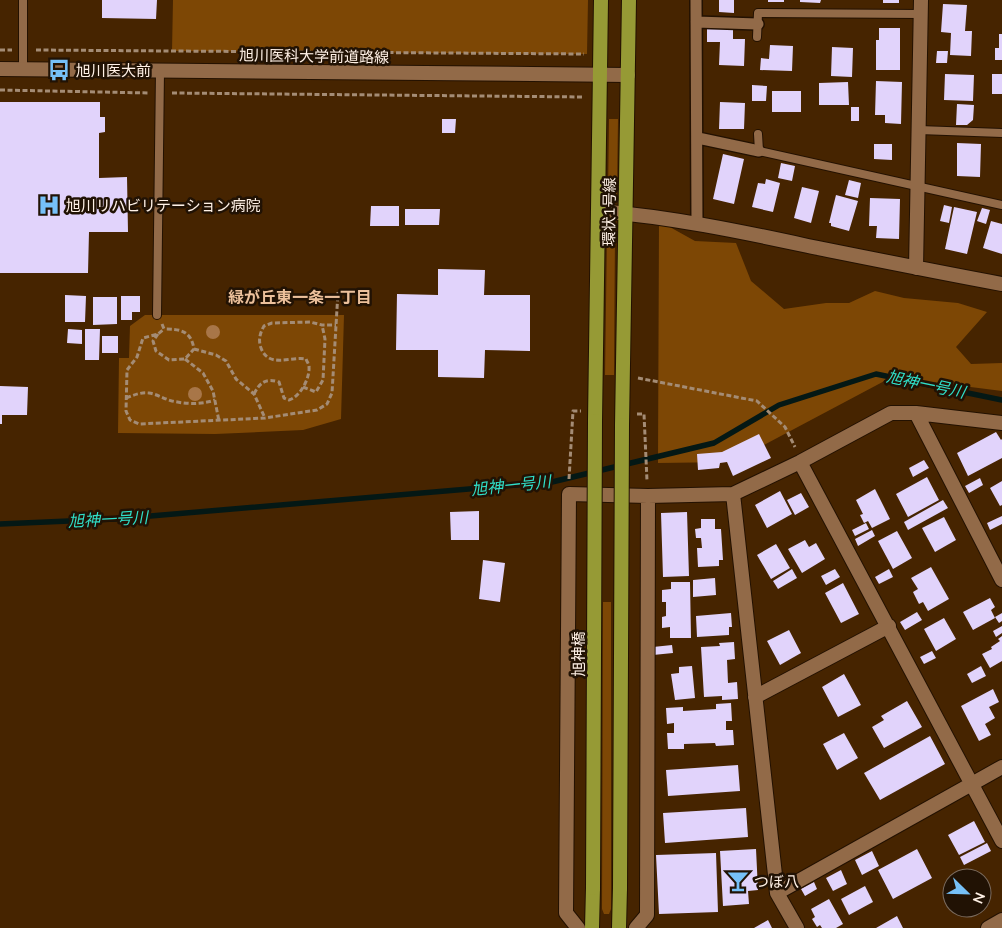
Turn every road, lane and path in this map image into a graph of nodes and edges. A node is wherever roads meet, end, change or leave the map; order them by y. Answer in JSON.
{"nodes":[{"id":1,"x":23,"y":0,"type":"edge"},
{"id":2,"x":601,"y":0,"type":"edge"},
{"id":3,"x":629,"y":0,"type":"edge"},
{"id":4,"x":696,"y":0,"type":"edge"},
{"id":5,"x":921,"y":7,"type":"edge"},
{"id":6,"x":696,"y":22,"type":"junction"},
{"id":7,"x":758,"y":24,"type":"junction"},
{"id":8,"x":758,"y":37,"type":"dead end"},
{"id":9,"x":0,"y":50,"type":"edge"},
{"id":10,"x":23,"y":50,"type":"junction"},
{"id":11,"x":587,"y":54,"type":"dead end"},
{"id":12,"x":0,"y":68,"type":"edge"},
{"id":13,"x":23,"y":70,"type":"junction"},
{"id":14,"x":160,"y":71,"type":"junction"},
{"id":15,"x":600,"y":75,"type":"junction"},
{"id":16,"x":628,"y":75,"type":"junction"},
{"id":17,"x":0,"y":90,"type":"edge"},
{"id":18,"x":158,"y":93,"type":"dead end"},
{"id":19,"x":168,"y":93,"type":"dead end"},
{"id":20,"x":587,"y":98,"type":"dead end"},
{"id":21,"x":919,"y":130,"type":"junction"},
{"id":22,"x":1002,"y":133,"type":"edge"},
{"id":23,"x":758,"y":134,"type":"dead end"},
{"id":24,"x":698,"y":138,"type":"junction"},
{"id":25,"x":759,"y":151,"type":"junction"},
{"id":26,"x":918,"y":186,"type":"junction"},
{"id":27,"x":1002,"y":205,"type":"edge"},
{"id":28,"x":599,"y":211,"type":"junction"},
{"id":29,"x":626,"y":213,"type":"junction"},
{"id":30,"x":697,"y":223,"type":"junction"},
{"id":31,"x":916,"y":268,"type":"junction"},
{"id":32,"x":1002,"y":284,"type":"edge"},
{"id":33,"x":338,"y":292,"type":"dead end"},
{"id":34,"x":157,"y":315,"type":"joint"},
{"id":35,"x":322,"y":325,"type":"junction"},
{"id":36,"x":336,"y":325,"type":"junction"},
{"id":37,"x":164,"y":329,"type":"junction"},
{"id":38,"x":158,"y":334,"type":"junction"},
{"id":39,"x":194,"y":349,"type":"junction"},
{"id":40,"x":185,"y":359,"type":"junction"},
{"id":41,"x":637,"y":378,"type":"dead end"},
{"id":42,"x":303,"y":387,"type":"junction"},
{"id":43,"x":254,"y":394,"type":"junction"},
{"id":44,"x":126,"y":398,"type":"junction"},
{"id":45,"x":214,"y":400,"type":"junction"},
{"id":46,"x":584,"y":411,"type":"dead end"},
{"id":47,"x":916,"y":413,"type":"junction"},
{"id":48,"x":636,"y":414,"type":"dead end"},
{"id":49,"x":265,"y":418,"type":"junction"},
{"id":50,"x":219,"y":421,"type":"junction"},
{"id":51,"x":595,"y":421,"type":"joint"},
{"id":52,"x":1002,"y":423,"type":"edge"},
{"id":53,"x":800,"y":462,"type":"junction"},
{"id":54,"x":569,"y":494,"type":"junction"},
{"id":55,"x":734,"y":494,"type":"junction"},
{"id":56,"x":648,"y":496,"type":"junction"},
{"id":57,"x":1002,"y":580,"type":"edge"},
{"id":58,"x":889,"y":626,"type":"junction"},
{"id":59,"x":755,"y":697,"type":"junction"},
{"id":60,"x":1002,"y":767,"type":"edge"},
{"id":61,"x":972,"y":784,"type":"junction"},
{"id":62,"x":1002,"y":841,"type":"edge"},
{"id":63,"x":777,"y":893,"type":"junction"},
{"id":64,"x":1002,"y":920,"type":"edge"},
{"id":65,"x":578,"y":928,"type":"edge"},
{"id":66,"x":592,"y":928,"type":"edge"},
{"id":67,"x":619,"y":928,"type":"edge"},
{"id":68,"x":636,"y":928,"type":"edge"},
{"id":69,"x":797,"y":928,"type":"edge"},
{"id":70,"x":988,"y":928,"type":"edge"}],
"edges":[{"from":1,"to":10,"type":"lane"},
{"from":2,"to":15,"type":"main road","name":"環状1号線"},
{"from":3,"to":16,"type":"main road","name":"環状1号線"},
{"from":4,"to":6,"type":"street"},
{"from":5,"to":7,"type":"lane"},
{"from":5,"to":21,"type":"street"},
{"from":6,"to":7,"type":"street"},
{"from":6,"to":24,"type":"street"},
{"from":7,"to":8,"type":"lane"},
{"from":9,"to":10,"type":"path"},
{"from":10,"to":11,"type":"path"},
{"from":10,"to":13,"type":"lane"},
{"from":12,"to":13,"type":"street","name":"旭川医科大学前道路線"},
{"from":13,"to":14,"type":"street","name":"旭川医科大学前道路線"},
{"from":14,"to":15,"type":"street","name":"旭川医科大学前道路線"},
{"from":14,"to":34,"type":"lane"},
{"from":15,"to":16,"type":"street","name":"旭川医科大学前道路線"},
{"from":15,"to":28,"type":"main road","name":"環状1号線"},
{"from":16,"to":29,"type":"main road","name":"環状1号線"},
{"from":17,"to":18,"type":"path"},
{"from":19,"to":20,"type":"path"},
{"from":21,"to":22,"type":"lane"},
{"from":21,"to":26,"type":"street"},
{"from":23,"to":25,"type":"lane"},
{"from":24,"to":25,"type":"street"},
{"from":24,"to":30,"type":"street"},
{"from":25,"to":26,"type":"lane"},
{"from":26,"to":27,"type":"lane"},
{"from":26,"to":31,"type":"street"},
{"from":28,"to":29,"type":"street"},
{"from":28,"to":51,"type":"main road","name":"環状1号線"},
{"from":29,"to":30,"type":"street"},
{"from":29,"to":67,"type":"main road","name":"環状1号線","bridge":true},
{"from":30,"to":31,"type":"street"},
{"from":31,"to":32,"type":"street"},
{"from":33,"to":36,"type":"path"},
{"from":34,"to":37,"type":"path"},
{"from":35,"to":36,"type":"path"},
{"from":35,"to":42,"type":"path"},
{"from":35,"to":42,"type":"path"},
{"from":36,"to":49,"type":"path"},
{"from":37,"to":38,"type":"path"},
{"from":37,"to":39,"type":"path"},
{"from":38,"to":40,"type":"path"},
{"from":38,"to":44,"type":"path"},
{"from":39,"to":40,"type":"path"},
{"from":39,"to":43,"type":"path"},
{"from":40,"to":45,"type":"path"},
{"from":41,"to":53,"type":"path"},
{"from":42,"to":43,"type":"path"},
{"from":43,"to":49,"type":"path"},
{"from":44,"to":45,"type":"path"},
{"from":44,"to":50,"type":"path"},
{"from":45,"to":50,"type":"path"},
{"from":46,"to":54,"type":"path"},
{"from":47,"to":52,"type":"street"},
{"from":47,"to":53,"type":"street"},
{"from":47,"to":57,"type":"street"},
{"from":48,"to":56,"type":"path"},
{"from":49,"to":50,"type":"path"},
{"from":51,"to":66,"type":"main road","name":"旭神橋","bridge":true},
{"from":53,"to":55,"type":"street"},
{"from":53,"to":58,"type":"street"},
{"from":54,"to":56,"type":"street"},
{"from":54,"to":65,"type":"street"},
{"from":55,"to":56,"type":"street"},
{"from":55,"to":59,"type":"street"},
{"from":56,"to":68,"type":"street"},
{"from":58,"to":59,"type":"street"},
{"from":58,"to":61,"type":"street"},
{"from":59,"to":63,"type":"street"},
{"from":60,"to":61,"type":"street"},
{"from":61,"to":62,"type":"street"},
{"from":61,"to":63,"type":"street"},
{"from":63,"to":69,"type":"street"},
{"from":64,"to":70,"type":"street"}]}
